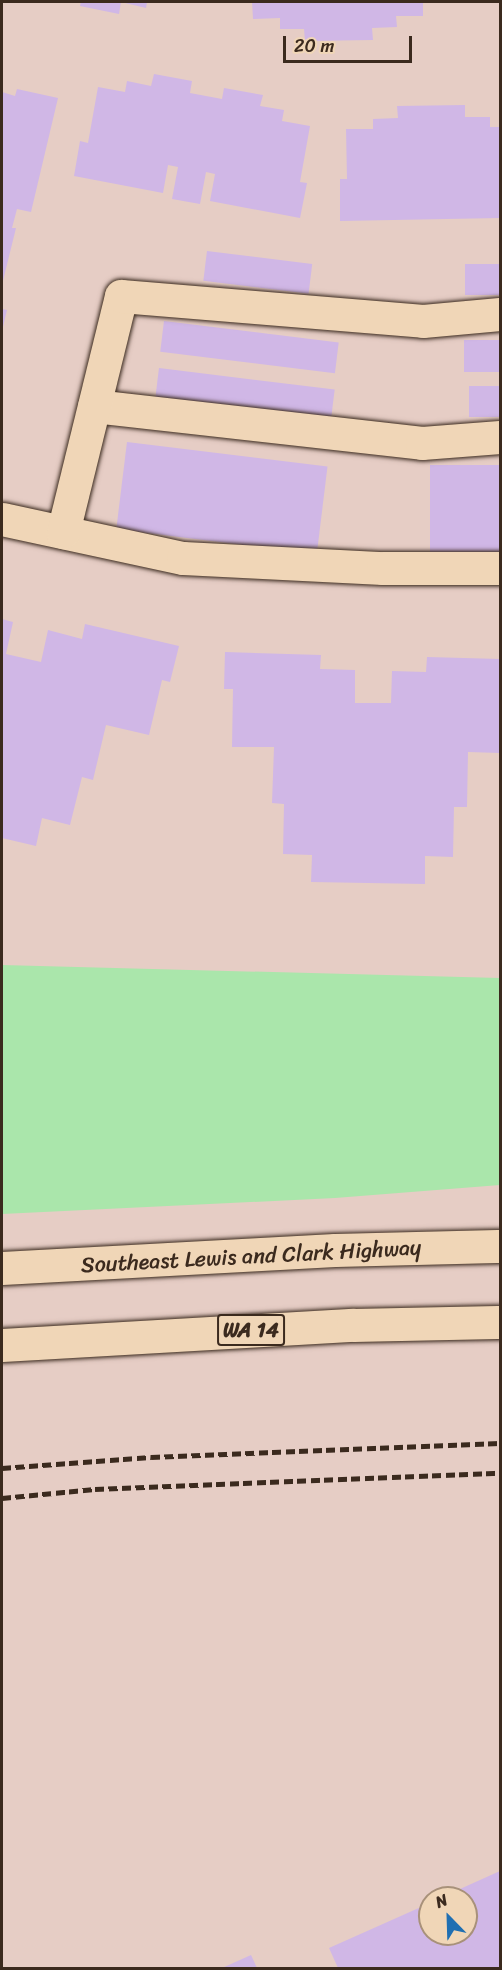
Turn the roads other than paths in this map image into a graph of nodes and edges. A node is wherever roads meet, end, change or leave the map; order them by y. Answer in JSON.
{"nodes":[{"id":1,"x":501,"y":314,"type":"edge"},
{"id":2,"x":94,"y":406,"type":"junction"},
{"id":3,"x":501,"y":437,"type":"edge"},
{"id":4,"x":2,"y":519,"type":"edge"},
{"id":5,"x":63,"y":532,"type":"junction"},
{"id":6,"x":501,"y":568,"type":"edge"},
{"id":7,"x":501,"y":1246,"type":"edge"},
{"id":8,"x":2,"y":1268,"type":"edge"},
{"id":9,"x":501,"y":1322,"type":"edge"},
{"id":10,"x":2,"y":1345,"type":"edge"}],
"edges":[{"from":1,"to":2,"type":"main road"},
{"from":2,"to":3,"type":"main road"},
{"from":2,"to":5,"type":"main road"},
{"from":4,"to":5,"type":"main road"},
{"from":5,"to":6,"type":"main road"},
{"from":7,"to":8,"type":"main road","name":"Southeast Lewis and Clark Highway"},
{"from":9,"to":10,"type":"main road","number":"WA 14"}]}
